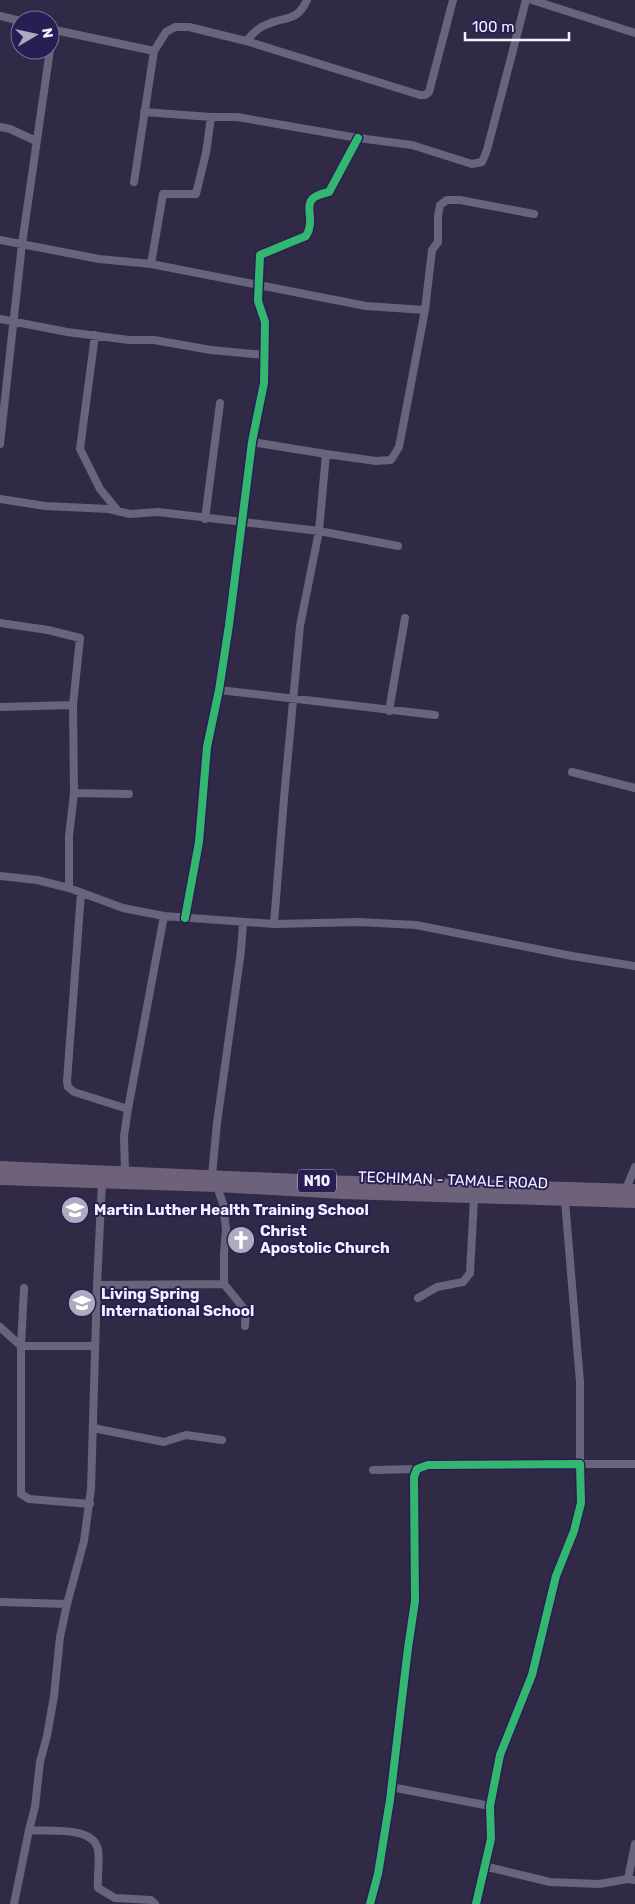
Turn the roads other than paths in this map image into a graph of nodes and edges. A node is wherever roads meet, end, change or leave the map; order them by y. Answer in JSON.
{"nodes":[{"id":1,"x":306,"y":0,"type":"edge"},
{"id":2,"x":453,"y":0,"type":"edge"},
{"id":3,"x":526,"y":0,"type":"edge"},
{"id":4,"x":532,"y":0,"type":"edge"},
{"id":5,"x":60,"y":31,"type":"edge"},
{"id":6,"x":635,"y":33,"type":"edge"},
{"id":7,"x":246,"y":41,"type":"junction"},
{"id":8,"x":154,"y":51,"type":"junction"},
{"id":9,"x":48,"y":60,"type":"edge"},
{"id":10,"x":144,"y":112,"type":"junction"},
{"id":11,"x":211,"y":117,"type":"junction"},
{"id":12,"x":0,"y":127,"type":"edge"},
{"id":13,"x":358,"y":138,"type":"junction"},
{"id":14,"x":36,"y":141,"type":"junction"},
{"id":15,"x":134,"y":182,"type":"dead end"},
{"id":16,"x":534,"y":214,"type":"dead end"},
{"id":17,"x":0,"y":240,"type":"edge"},
{"id":18,"x":22,"y":244,"type":"junction"},
{"id":19,"x":151,"y":264,"type":"junction"},
{"id":20,"x":258,"y":284,"type":"junction"},
{"id":21,"x":425,"y":310,"type":"junction"},
{"id":22,"x":0,"y":320,"type":"edge"},
{"id":23,"x":14,"y":322,"type":"junction"},
{"id":24,"x":95,"y":335,"type":"junction"},
{"id":25,"x":265,"y":355,"type":"junction"},
{"id":26,"x":220,"y":403,"type":"dead end"},
{"id":27,"x":252,"y":442,"type":"junction"},
{"id":28,"x":0,"y":444,"type":"edge"},
{"id":29,"x":326,"y":454,"type":"junction"},
{"id":30,"x":0,"y":499,"type":"edge"},
{"id":31,"x":118,"y":511,"type":"junction"},
{"id":32,"x":205,"y":519,"type":"junction"},
{"id":33,"x":241,"y":522,"type":"junction"},
{"id":34,"x":319,"y":531,"type":"junction"},
{"id":35,"x":398,"y":546,"type":"dead end"},
{"id":36,"x":405,"y":618,"type":"dead end"},
{"id":37,"x":0,"y":623,"type":"edge"},
{"id":38,"x":219,"y":690,"type":"junction"},
{"id":39,"x":294,"y":700,"type":"junction"},
{"id":40,"x":73,"y":705,"type":"junction"},
{"id":41,"x":0,"y":707,"type":"edge"},
{"id":42,"x":389,"y":711,"type":"junction"},
{"id":43,"x":435,"y":715,"type":"dead end"},
{"id":44,"x":572,"y":772,"type":"dead end"},
{"id":45,"x":635,"y":788,"type":"edge"},
{"id":46,"x":74,"y":793,"type":"junction"},
{"id":47,"x":129,"y":794,"type":"dead end"},
{"id":48,"x":0,"y":876,"type":"edge"},
{"id":49,"x":69,"y":888,"type":"junction"},
{"id":50,"x":81,"y":893,"type":"junction"},
{"id":51,"x":164,"y":916,"type":"junction"},
{"id":52,"x":186,"y":918,"type":"junction"},
{"id":53,"x":243,"y":922,"type":"junction"},
{"id":54,"x":274,"y":924,"type":"junction"},
{"id":55,"x":635,"y":966,"type":"edge"},
{"id":56,"x":128,"y":1109,"type":"junction"},
{"id":57,"x":0,"y":1167,"type":"edge"},
{"id":58,"x":635,"y":1167,"type":"edge"},
{"id":59,"x":125,"y":1172,"type":"junction"},
{"id":60,"x":0,"y":1179,"type":"edge"},
{"id":61,"x":214,"y":1181,"type":"junction"},
{"id":62,"x":102,"y":1182,"type":"junction"},
{"id":63,"x":631,"y":1190,"type":"edge"},
{"id":64,"x":474,"y":1198,"type":"junction"},
{"id":65,"x":565,"y":1200,"type":"junction"},
{"id":66,"x":635,"y":1202,"type":"edge"},
{"id":67,"x":224,"y":1284,"type":"junction"},
{"id":68,"x":97,"y":1285,"type":"junction"},
{"id":69,"x":24,"y":1288,"type":"dead end"},
{"id":70,"x":418,"y":1298,"type":"dead end"},
{"id":71,"x":245,"y":1326,"type":"dead end"},
{"id":72,"x":0,"y":1327,"type":"edge"},
{"id":73,"x":21,"y":1346,"type":"junction"},
{"id":74,"x":95,"y":1346,"type":"junction"},
{"id":75,"x":93,"y":1428,"type":"junction"},
{"id":76,"x":222,"y":1440,"type":"dead end"},
{"id":77,"x":580,"y":1464,"type":"junction"},
{"id":78,"x":635,"y":1464,"type":"edge"},
{"id":79,"x":418,"y":1469,"type":"junction"},
{"id":80,"x":373,"y":1470,"type":"dead end"},
{"id":81,"x":90,"y":1504,"type":"junction"},
{"id":82,"x":0,"y":1602,"type":"edge"},
{"id":83,"x":67,"y":1604,"type":"junction"},
{"id":84,"x":391,"y":1786,"type":"junction"},
{"id":85,"x":490,"y":1806,"type":"junction"},
{"id":86,"x":29,"y":1830,"type":"junction"},
{"id":87,"x":635,"y":1844,"type":"edge"},
{"id":88,"x":484,"y":1866,"type":"junction"},
{"id":89,"x":631,"y":1880,"type":"edge"},
{"id":90,"x":14,"y":1904,"type":"edge"},
{"id":91,"x":155,"y":1904,"type":"edge"},
{"id":92,"x":370,"y":1904,"type":"edge"},
{"id":93,"x":476,"y":1904,"type":"edge"}],
"edges":[{"from":1,"to":7,"type":"street"},
{"from":2,"to":7,"type":"street"},
{"from":3,"to":13,"type":"street"},
{"from":4,"to":6,"type":"street"},
{"from":5,"to":8,"type":"street"},
{"from":7,"to":8,"type":"street"},
{"from":8,"to":10,"type":"street"},
{"from":9,"to":14,"type":"street"},
{"from":10,"to":11,"type":"street"},
{"from":10,"to":15,"type":"street"},
{"from":11,"to":13,"type":"street"},
{"from":11,"to":19,"type":"street"},
{"from":12,"to":14,"type":"street"},
{"from":13,"to":20,"type":"street"},
{"from":14,"to":18,"type":"street"},
{"from":16,"to":21,"type":"street"},
{"from":17,"to":18,"type":"street"},
{"from":18,"to":19,"type":"street"},
{"from":18,"to":23,"type":"street"},
{"from":19,"to":20,"type":"street"},
{"from":20,"to":21,"type":"street"},
{"from":20,"to":25,"type":"street"},
{"from":21,"to":29,"type":"street"},
{"from":22,"to":23,"type":"street"},
{"from":23,"to":24,"type":"street"},
{"from":23,"to":28,"type":"street"},
{"from":24,"to":25,"type":"street"},
{"from":24,"to":31,"type":"street"},
{"from":25,"to":27,"type":"street"},
{"from":26,"to":32,"type":"street"},
{"from":27,"to":29,"type":"street"},
{"from":27,"to":33,"type":"street"},
{"from":29,"to":34,"type":"street"},
{"from":30,"to":31,"type":"street"},
{"from":31,"to":32,"type":"street"},
{"from":32,"to":33,"type":"street"},
{"from":33,"to":34,"type":"street"},
{"from":33,"to":38,"type":"street"},
{"from":34,"to":35,"type":"street"},
{"from":34,"to":39,"type":"street"},
{"from":36,"to":42,"type":"street"},
{"from":37,"to":40,"type":"street"},
{"from":38,"to":39,"type":"street"},
{"from":38,"to":52,"type":"street"},
{"from":39,"to":42,"type":"street"},
{"from":39,"to":54,"type":"street"},
{"from":40,"to":41,"type":"street"},
{"from":40,"to":46,"type":"street"},
{"from":42,"to":43,"type":"street"},
{"from":44,"to":45,"type":"street"},
{"from":46,"to":47,"type":"street"},
{"from":46,"to":49,"type":"street"},
{"from":48,"to":49,"type":"street"},
{"from":49,"to":50,"type":"street"},
{"from":50,"to":51,"type":"street"},
{"from":50,"to":56,"type":"street"},
{"from":51,"to":52,"type":"street"},
{"from":51,"to":56,"type":"street"},
{"from":52,"to":53,"type":"street"},
{"from":53,"to":54,"type":"street"},
{"from":53,"to":61,"type":"street"},
{"from":54,"to":55,"type":"street"},
{"from":56,"to":59,"type":"street"},
{"from":57,"to":59,"type":"highway","name":"TECHIMAN - TAMALE ROAD","number":"N10"},
{"from":58,"to":63,"type":"street"},
{"from":59,"to":61,"type":"highway","name":"TECHIMAN - TAMALE ROAD","number":"N10"},
{"from":60,"to":62,"type":"highway","name":"TECHIMAN - TAMALE ROAD","number":"N10"},
{"from":61,"to":62,"type":"highway","name":"TECHIMAN - TAMALE ROAD","number":"N10"},
{"from":61,"to":63,"type":"highway","name":"TECHIMAN - TAMALE ROAD","number":"N10"},
{"from":61,"to":64,"type":"highway","name":"TECHIMAN - TAMALE ROAD","number":"N10"},
{"from":61,"to":67,"type":"street"},
{"from":62,"to":68,"type":"street"},
{"from":64,"to":65,"type":"highway","name":"TECHIMAN - TAMALE ROAD","number":"N10"},
{"from":64,"to":70,"type":"street"},
{"from":65,"to":66,"type":"highway","name":"TECHIMAN - TAMALE ROAD","number":"N10"},
{"from":65,"to":77,"type":"street"},
{"from":67,"to":68,"type":"street"},
{"from":67,"to":71,"type":"street"},
{"from":68,"to":74,"type":"street"},
{"from":69,"to":73,"type":"street"},
{"from":72,"to":73,"type":"street"},
{"from":73,"to":74,"type":"street"},
{"from":73,"to":81,"type":"street"},
{"from":74,"to":75,"type":"street"},
{"from":75,"to":76,"type":"street"},
{"from":75,"to":81,"type":"street"},
{"from":77,"to":78,"type":"street"},
{"from":77,"to":79,"type":"street"},
{"from":77,"to":85,"type":"street"},
{"from":79,"to":80,"type":"street"},
{"from":79,"to":84,"type":"street"},
{"from":81,"to":83,"type":"street"},
{"from":82,"to":83,"type":"street"},
{"from":83,"to":86,"type":"street"},
{"from":84,"to":85,"type":"street"},
{"from":84,"to":92,"type":"street"},
{"from":85,"to":88,"type":"street"},
{"from":86,"to":90,"type":"street"},
{"from":86,"to":91,"type":"street"},
{"from":87,"to":89,"type":"street"},
{"from":88,"to":89,"type":"street"},
{"from":88,"to":93,"type":"street"}]}
